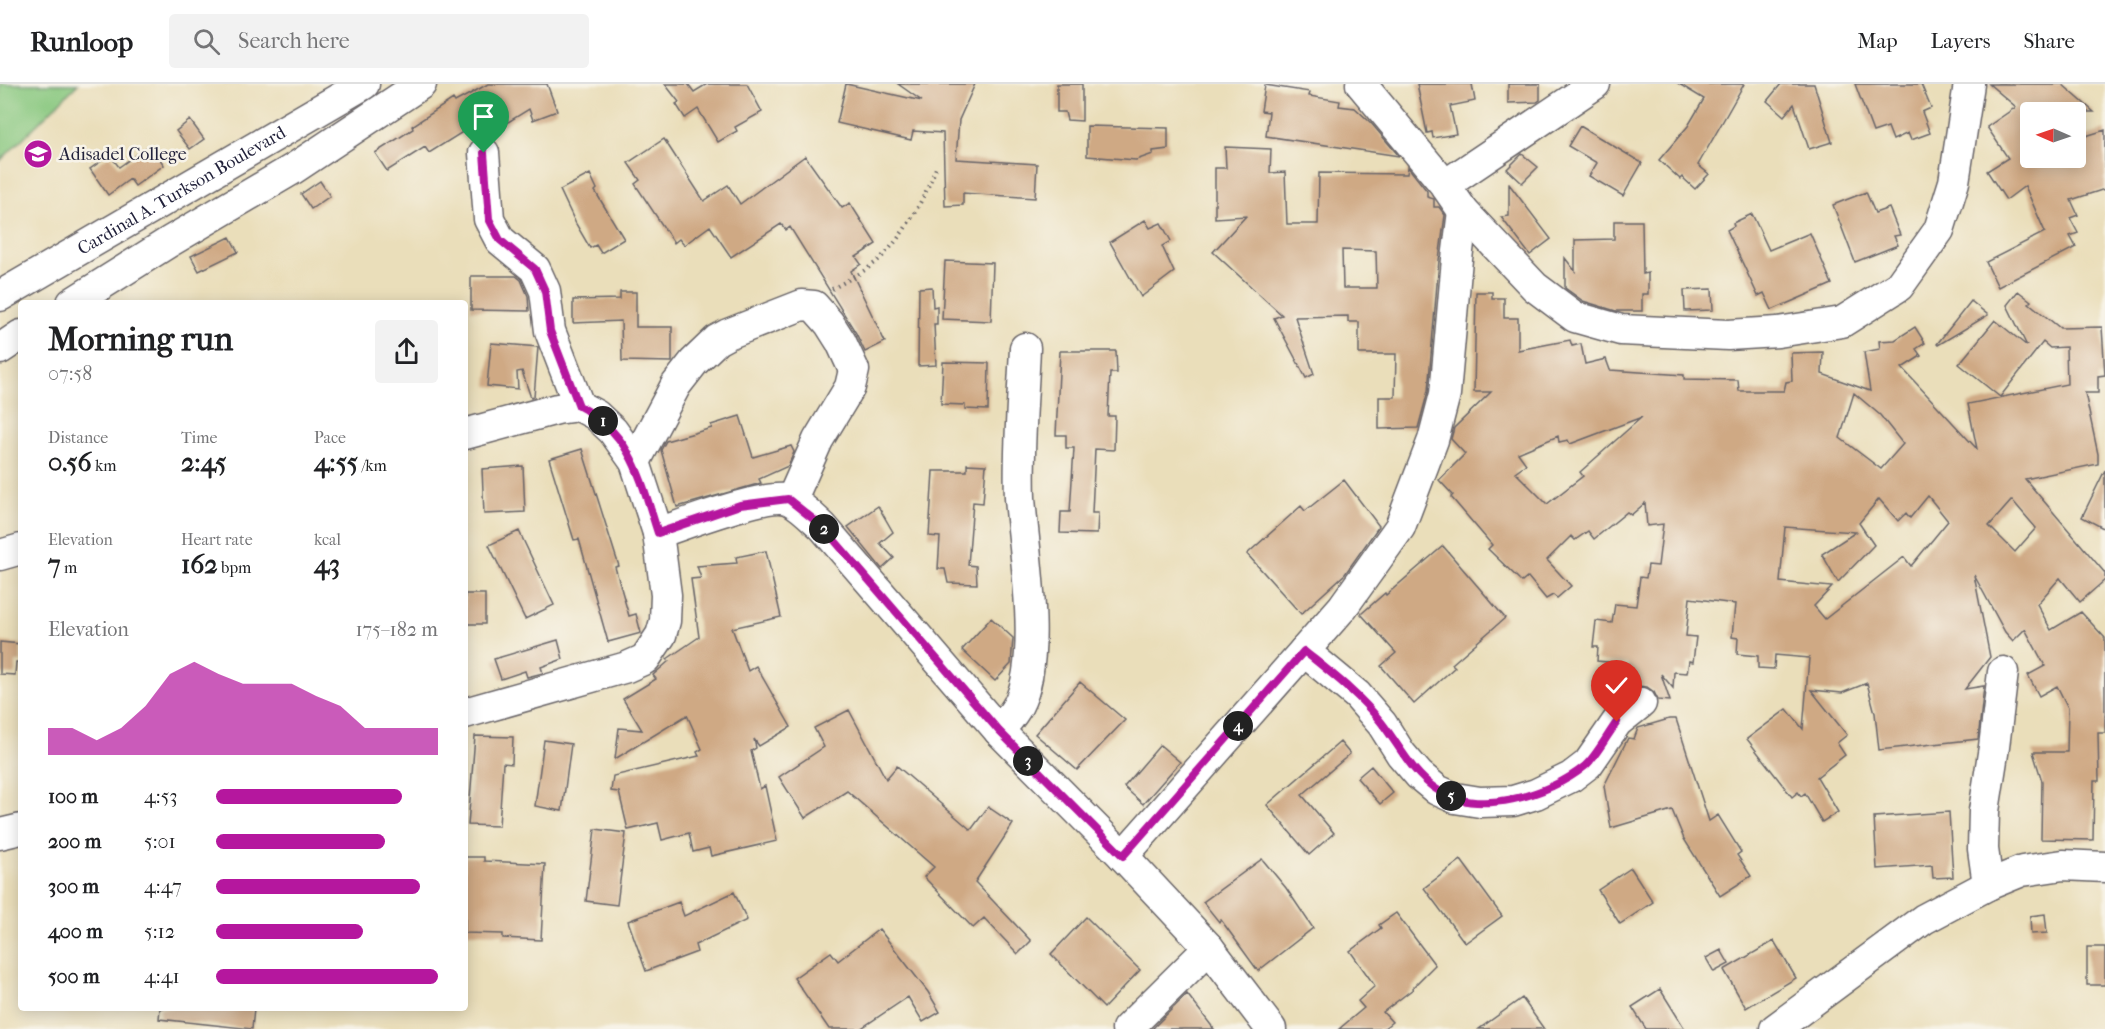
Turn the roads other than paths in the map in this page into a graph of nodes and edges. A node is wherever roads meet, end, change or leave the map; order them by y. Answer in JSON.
{"nodes":[{"id":1,"x":364,"y":84,"type":"edge"},
{"id":2,"x":421,"y":84,"type":"edge"},
{"id":3,"x":1361,"y":84,"type":"edge"},
{"id":4,"x":1595,"y":84,"type":"edge"},
{"id":5,"x":1969,"y":84,"type":"edge"},
{"id":6,"x":484,"y":153,"type":"dead end"},
{"id":7,"x":1445,"y":185,"type":"junction"},
{"id":8,"x":1463,"y":211,"type":"junction"},
{"id":9,"x":0,"y":297,"type":"edge"},
{"id":10,"x":77,"y":300,"type":"edge"},
{"id":11,"x":18,"y":337,"type":"edge"},
{"id":12,"x":1025,"y":348,"type":"dead end"},
{"id":13,"x":0,"y":349,"type":"edge"},
{"id":14,"x":579,"y":406,"type":"junction"},
{"id":15,"x":468,"y":433,"type":"edge"},
{"id":16,"x":635,"y":462,"type":"junction"},
{"id":17,"x":788,"y":499,"type":"junction"},
{"id":18,"x":658,"y":533,"type":"junction"},
{"id":19,"x":18,"y":550,"type":"edge"},
{"id":20,"x":0,"y":555,"type":"edge"},
{"id":21,"x":1304,"y":651,"type":"junction"},
{"id":22,"x":2003,"y":672,"type":"dead end"},
{"id":23,"x":1641,"y":703,"type":"dead end"},
{"id":24,"x":468,"y":712,"type":"edge"},
{"id":25,"x":999,"y":731,"type":"junction"},
{"id":26,"x":18,"y":830,"type":"edge"},
{"id":27,"x":0,"y":834,"type":"edge"},
{"id":28,"x":1123,"y":856,"type":"junction"},
{"id":29,"x":2105,"y":866,"type":"edge"},
{"id":30,"x":1988,"y":885,"type":"junction"},
{"id":31,"x":1209,"y":948,"type":"junction"},
{"id":32,"x":1127,"y":1029,"type":"edge"},
{"id":33,"x":1271,"y":1029,"type":"edge"},
{"id":34,"x":1774,"y":1029,"type":"edge"}],
"edges":[{"from":1,"to":9,"type":"street","name":"Cardinal A. Turkson Boulevard"},
{"from":2,"to":10,"type":"street","name":"Cardinal A. Turkson Boulevard"},
{"from":3,"to":7,"type":"street"},
{"from":4,"to":7,"type":"street"},
{"from":5,"to":8,"type":"street"},
{"from":6,"to":14,"type":"street"},
{"from":7,"to":8,"type":"street"},
{"from":8,"to":21,"type":"street"},
{"from":11,"to":13,"type":"street"},
{"from":12,"to":25,"type":"street"},
{"from":14,"to":15,"type":"street"},
{"from":14,"to":16,"type":"street"},
{"from":16,"to":17,"type":"street"},
{"from":16,"to":18,"type":"street"},
{"from":17,"to":18,"type":"street"},
{"from":17,"to":25,"type":"street"},
{"from":18,"to":24,"type":"street"},
{"from":19,"to":20,"type":"street"},
{"from":21,"to":23,"type":"street"},
{"from":21,"to":28,"type":"street"},
{"from":22,"to":30,"type":"street"},
{"from":25,"to":28,"type":"street"},
{"from":26,"to":27,"type":"street"},
{"from":28,"to":31,"type":"street"},
{"from":29,"to":30,"type":"street"},
{"from":30,"to":34,"type":"street"},
{"from":31,"to":32,"type":"street"},
{"from":31,"to":33,"type":"street"}]}
